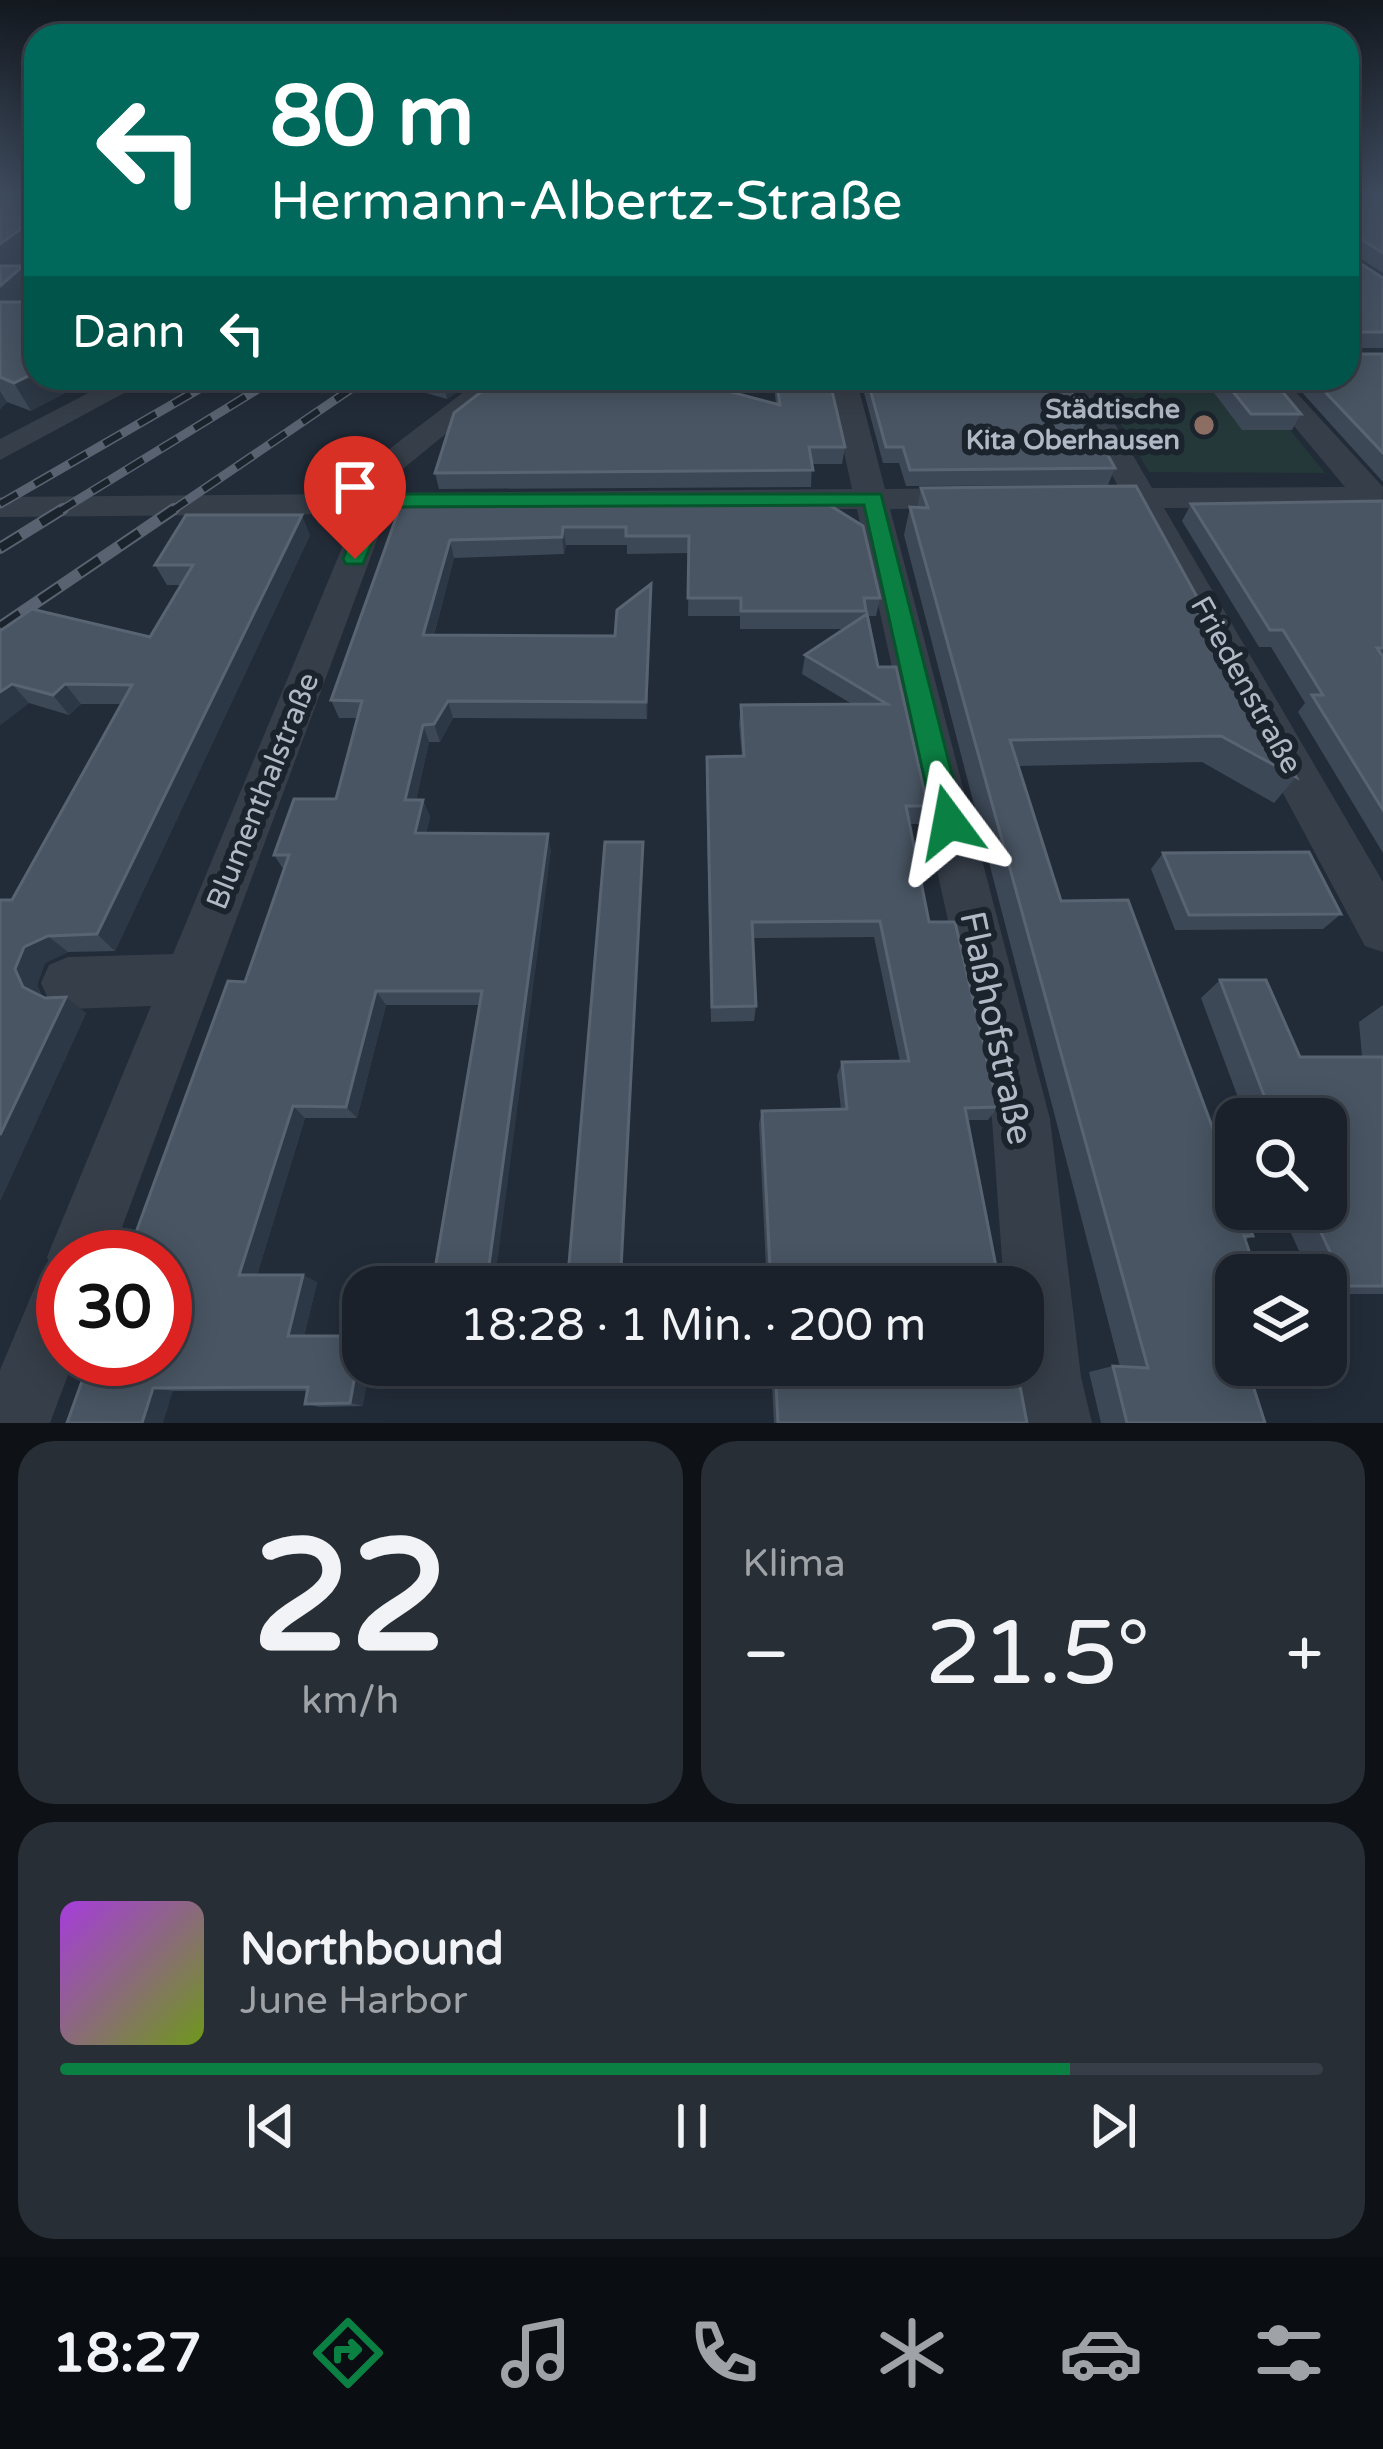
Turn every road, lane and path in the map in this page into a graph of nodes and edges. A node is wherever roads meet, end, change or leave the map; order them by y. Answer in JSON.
{"nodes":[{"id":1,"x":115,"y":390,"type":"edge"},
{"id":2,"x":484,"y":390,"type":"edge"},
{"id":3,"x":845,"y":390,"type":"edge"},
{"id":4,"x":1081,"y":390,"type":"edge"},
{"id":5,"x":1279,"y":390,"type":"edge"},
{"id":6,"x":0,"y":451,"type":"edge"},
{"id":7,"x":1007,"y":498,"type":"edge"},
{"id":8,"x":1052,"y":498,"type":"edge"},
{"id":9,"x":1142,"y":498,"type":"junction"},
{"id":10,"x":873,"y":499,"type":"junction"},
{"id":11,"x":367,"y":500,"type":"junction"},
{"id":12,"x":1379,"y":502,"type":"edge"},
{"id":13,"x":0,"y":507,"type":"edge"},
{"id":14,"x":1383,"y":929,"type":"edge"},
{"id":15,"x":188,"y":979,"type":"junction"},
{"id":16,"x":68,"y":983,"type":"dead end"},
{"id":17,"x":90,"y":1230,"type":"edge"},
{"id":18,"x":36,"y":1367,"type":"edge"},
{"id":19,"x":14,"y":1423,"type":"edge"},
{"id":20,"x":1056,"y":1423,"type":"edge"}],
"edges":[{"from":1,"to":6,"type":"street"},
{"from":2,"to":11,"type":"street","name":"Blumenthalstraße"},
{"from":3,"to":10,"type":"street","name":"Flaßhofstraße"},
{"from":4,"to":9,"type":"street","name":"Friedenstraße"},
{"from":5,"to":12,"type":"street"},
{"from":7,"to":10,"type":"street"},
{"from":8,"to":9,"type":"street"},
{"from":9,"to":12,"type":"street"},
{"from":9,"to":14,"type":"street","name":"Friedenstraße"},
{"from":10,"to":11,"type":"street"},
{"from":10,"to":20,"type":"street","name":"Flaßhofstraße"},
{"from":11,"to":13,"type":"street"},
{"from":11,"to":15,"type":"street","name":"Blumenthalstraße"},
{"from":15,"to":16,"type":"street"},
{"from":15,"to":17,"type":"street","name":"Blumenthalstraße"},
{"from":18,"to":19,"type":"street"}]}
